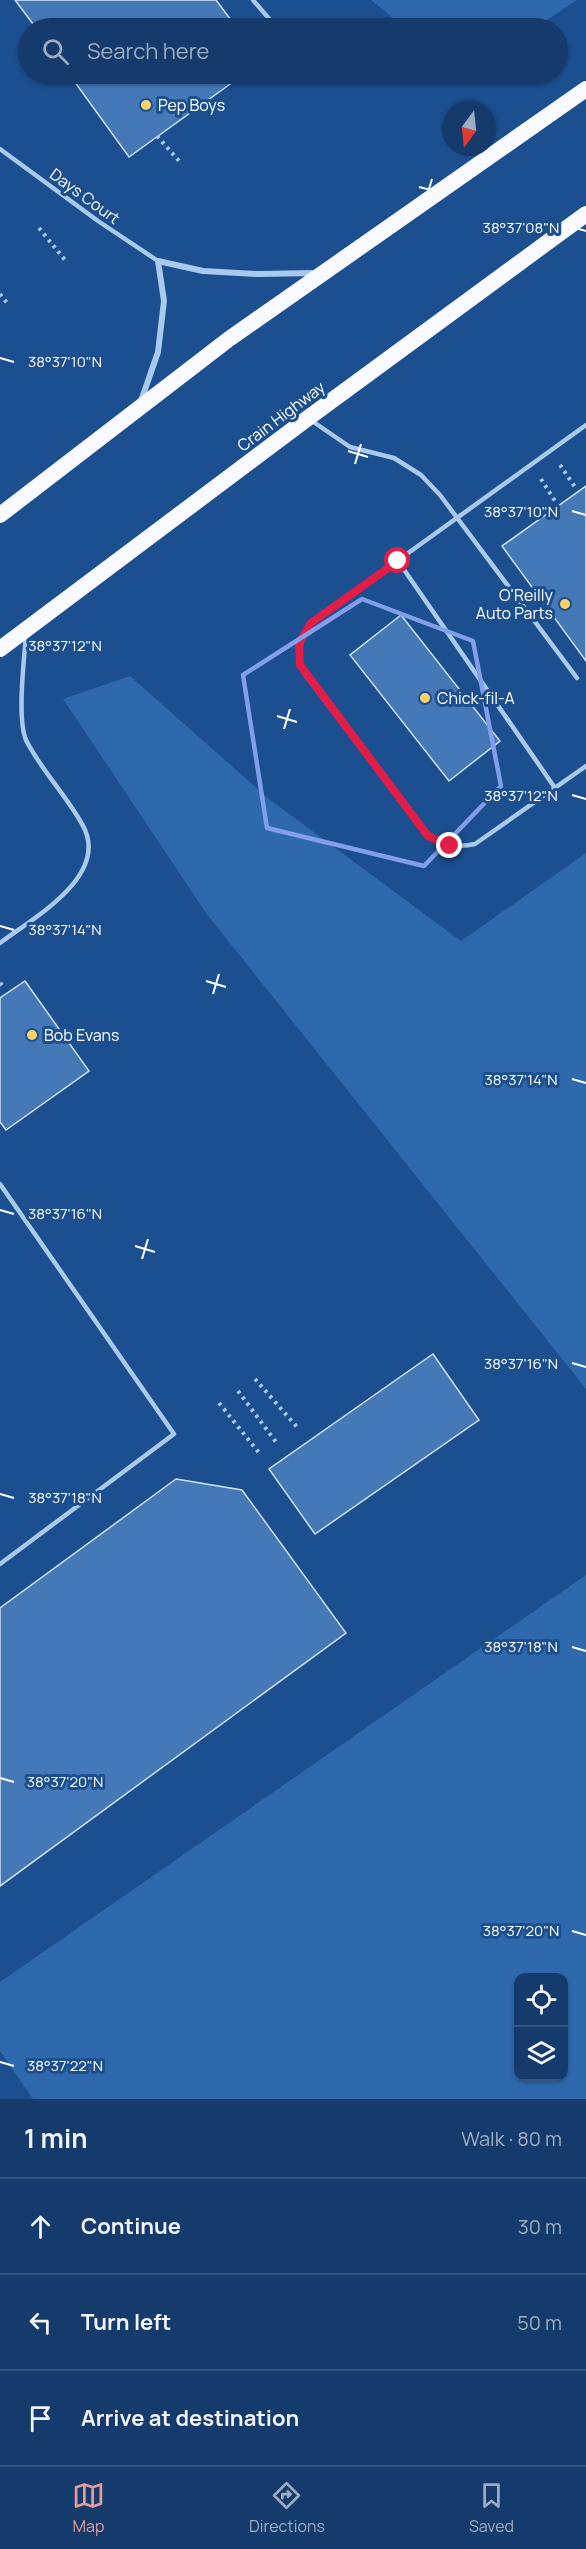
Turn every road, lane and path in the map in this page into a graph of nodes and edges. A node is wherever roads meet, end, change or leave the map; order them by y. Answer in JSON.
{"nodes":[{"id":1,"x":253,"y":0,"type":"edge"},
{"id":2,"x":268,"y":18,"type":"edge"},
{"id":3,"x":586,"y":89,"type":"edge"},
{"id":4,"x":157,"y":136,"type":"dead end"},
{"id":5,"x":0,"y":149,"type":"edge"},
{"id":6,"x":180,"y":162,"type":"dead end"},
{"id":7,"x":586,"y":214,"type":"edge"},
{"id":8,"x":39,"y":228,"type":"dead end"},
{"id":9,"x":64,"y":260,"type":"dead end"},
{"id":10,"x":158,"y":261,"type":"junction"},
{"id":11,"x":322,"y":273,"type":"junction"},
{"id":12,"x":0,"y":294,"type":"edge"},
{"id":13,"x":7,"y":303,"type":"dead end"},
{"id":14,"x":138,"y":408,"type":"junction"},
{"id":15,"x":308,"y":417,"type":"junction"},
{"id":16,"x":586,"y":425,"type":"edge"},
{"id":17,"x":551,"y":451,"type":"junction"},
{"id":18,"x":532,"y":464,"type":"junction"},
{"id":19,"x":574,"y":488,"type":"dead end"},
{"id":20,"x":555,"y":501,"type":"dead end"},
{"id":21,"x":0,"y":515,"type":"edge"},
{"id":22,"x":457,"y":518,"type":"junction"},
{"id":23,"x":398,"y":561,"type":"junction"},
{"id":24,"x":26,"y":629,"type":"junction"},
{"id":25,"x":0,"y":649,"type":"edge"},
{"id":26,"x":578,"y":678,"type":"dead end"},
{"id":27,"x":586,"y":766,"type":"edge"},
{"id":28,"x":555,"y":788,"type":"junction"},
{"id":29,"x":0,"y":943,"type":"edge"},
{"id":30,"x":0,"y":1184,"type":"edge"},
{"id":31,"x":255,"y":1379,"type":"dead end"},
{"id":32,"x":238,"y":1391,"type":"dead end"},
{"id":33,"x":219,"y":1403,"type":"dead end"},
{"id":34,"x":297,"y":1427,"type":"dead end"},
{"id":35,"x":276,"y":1442,"type":"dead end"},
{"id":36,"x":260,"y":1454,"type":"dead end"},
{"id":37,"x":0,"y":1564,"type":"edge"}],
"edges":[{"from":1,"to":2,"type":"lane"},
{"from":3,"to":11,"type":"highway"},
{"from":4,"to":6,"type":"path"},
{"from":5,"to":10,"type":"lane","name":"Days Court"},
{"from":7,"to":15,"type":"highway","name":"Crain Highway"},
{"from":8,"to":9,"type":"path"},
{"from":10,"to":11,"type":"street"},
{"from":10,"to":14,"type":"street"},
{"from":11,"to":14,"type":"highway"},
{"from":12,"to":13,"type":"path"},
{"from":14,"to":21,"type":"highway"},
{"from":15,"to":22,"type":"lane"},
{"from":15,"to":24,"type":"highway","name":"Crain Highway"},
{"from":16,"to":17,"type":"lane"},
{"from":17,"to":18,"type":"lane"},
{"from":17,"to":19,"type":"path"},
{"from":18,"to":20,"type":"path"},
{"from":18,"to":22,"type":"lane"},
{"from":22,"to":23,"type":"lane"},
{"from":22,"to":26,"type":"lane"},
{"from":23,"to":28,"type":"lane"},
{"from":23,"to":28,"type":"lane"},
{"from":24,"to":25,"type":"highway","name":"Crain Highway"},
{"from":24,"to":29,"type":"lane"},
{"from":27,"to":28,"type":"lane"},
{"from":30,"to":37,"type":"lane"},
{"from":31,"to":34,"type":"path"},
{"from":32,"to":35,"type":"path"},
{"from":33,"to":36,"type":"path"}]}
